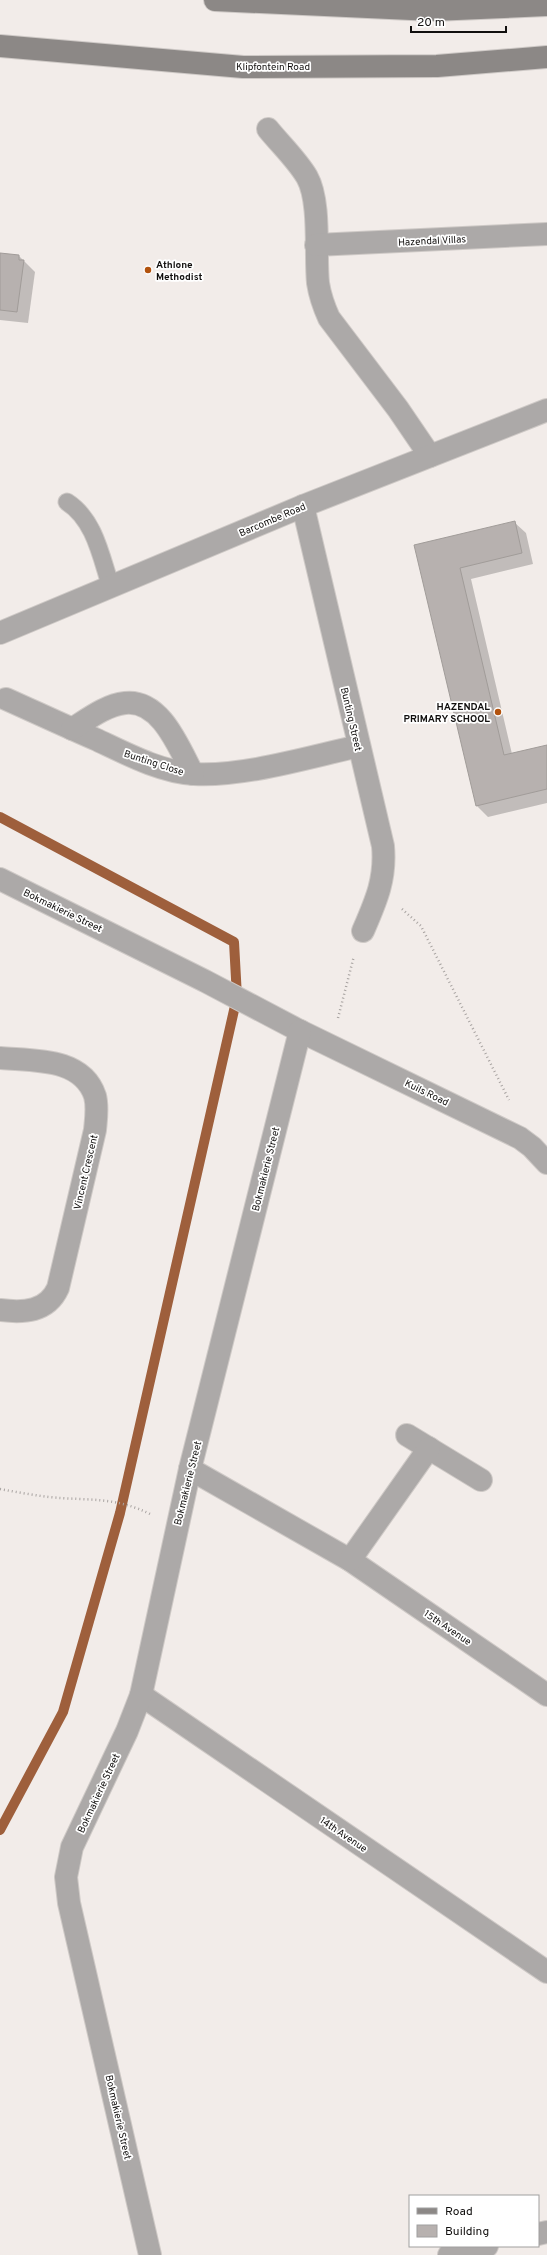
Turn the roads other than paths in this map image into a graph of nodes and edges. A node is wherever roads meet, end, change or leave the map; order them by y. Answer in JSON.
{"nodes":[{"id":1,"x":215,"y":0,"type":"edge"},
{"id":2,"x":547,"y":5,"type":"edge"},
{"id":3,"x":0,"y":46,"type":"edge"},
{"id":4,"x":547,"y":57,"type":"edge"},
{"id":5,"x":268,"y":130,"type":"dead end"},
{"id":6,"x":547,"y":234,"type":"edge"},
{"id":7,"x":316,"y":245,"type":"junction"},
{"id":8,"x":547,"y":410,"type":"edge"},
{"id":9,"x":430,"y":456,"type":"junction"},
{"id":10,"x":67,"y":502,"type":"dead end"},
{"id":11,"x":303,"y":506,"type":"junction"},
{"id":12,"x":111,"y":587,"type":"junction"},
{"id":13,"x":0,"y":633,"type":"edge"},
{"id":14,"x":6,"y":699,"type":"dead end"},
{"id":15,"x":72,"y":729,"type":"junction"},
{"id":16,"x":359,"y":746,"type":"junction"},
{"id":17,"x":193,"y":774,"type":"junction"},
{"id":18,"x":0,"y":879,"type":"edge"},
{"id":19,"x":363,"y":931,"type":"road end"},
{"id":20,"x":300,"y":1031,"type":"junction"},
{"id":21,"x":0,"y":1058,"type":"edge"},
{"id":22,"x":547,"y":1163,"type":"edge"},
{"id":23,"x":0,"y":1310,"type":"edge"},
{"id":24,"x":407,"y":1435,"type":"dead end"},
{"id":25,"x":429,"y":1448,"type":"junction"},
{"id":26,"x":190,"y":1469,"type":"junction"},
{"id":27,"x":481,"y":1480,"type":"dead end"},
{"id":28,"x":350,"y":1560,"type":"junction"},
{"id":29,"x":547,"y":1694,"type":"edge"},
{"id":30,"x":141,"y":1695,"type":"junction"},
{"id":31,"x":547,"y":1972,"type":"edge"},
{"id":32,"x":483,"y":2247,"type":"edge"},
{"id":33,"x":150,"y":2255,"type":"edge"},
{"id":34,"x":449,"y":2255,"type":"edge"}],
"edges":[{"from":1,"to":2,"type":"main road"},
{"from":3,"to":4,"type":"main road","name":"Klipfontein Road"},
{"from":5,"to":7,"type":"street"},
{"from":6,"to":7,"type":"street","name":"Hazendal Villas"},
{"from":7,"to":9,"type":"street"},
{"from":8,"to":9,"type":"street","name":"Barcombe Road"},
{"from":9,"to":11,"type":"street","name":"Barcombe Road"},
{"from":10,"to":12,"type":"lane"},
{"from":11,"to":12,"type":"street","name":"Barcombe Road"},
{"from":11,"to":16,"type":"street","name":"Bunting Street"},
{"from":12,"to":13,"type":"street","name":"Barcombe Road"},
{"from":14,"to":15,"type":"street","name":"Bunting Close"},
{"from":15,"to":17,"type":"street","name":"Bunting Close"},
{"from":15,"to":17,"type":"street"},
{"from":16,"to":17,"type":"street","name":"Bunting Close"},
{"from":16,"to":19,"type":"street","name":"Bunting Street"},
{"from":18,"to":20,"type":"street","name":"Bokmakierie Street"},
{"from":20,"to":22,"type":"street","name":"Kuils Road"},
{"from":20,"to":26,"type":"street","name":"Bokmakierie Street"},
{"from":21,"to":23,"type":"street","name":"Vincent Crescent"},
{"from":24,"to":25,"type":"street"},
{"from":25,"to":27,"type":"street"},
{"from":25,"to":28,"type":"street"},
{"from":26,"to":28,"type":"street","name":"15th Avenue"},
{"from":26,"to":30,"type":"street","name":"Bokmakierie Street"},
{"from":28,"to":29,"type":"street","name":"15th Avenue"},
{"from":30,"to":31,"type":"street","name":"14th Avenue"},
{"from":30,"to":33,"type":"street","name":"Bokmakierie Street"},
{"from":32,"to":34,"type":"street"}]}
